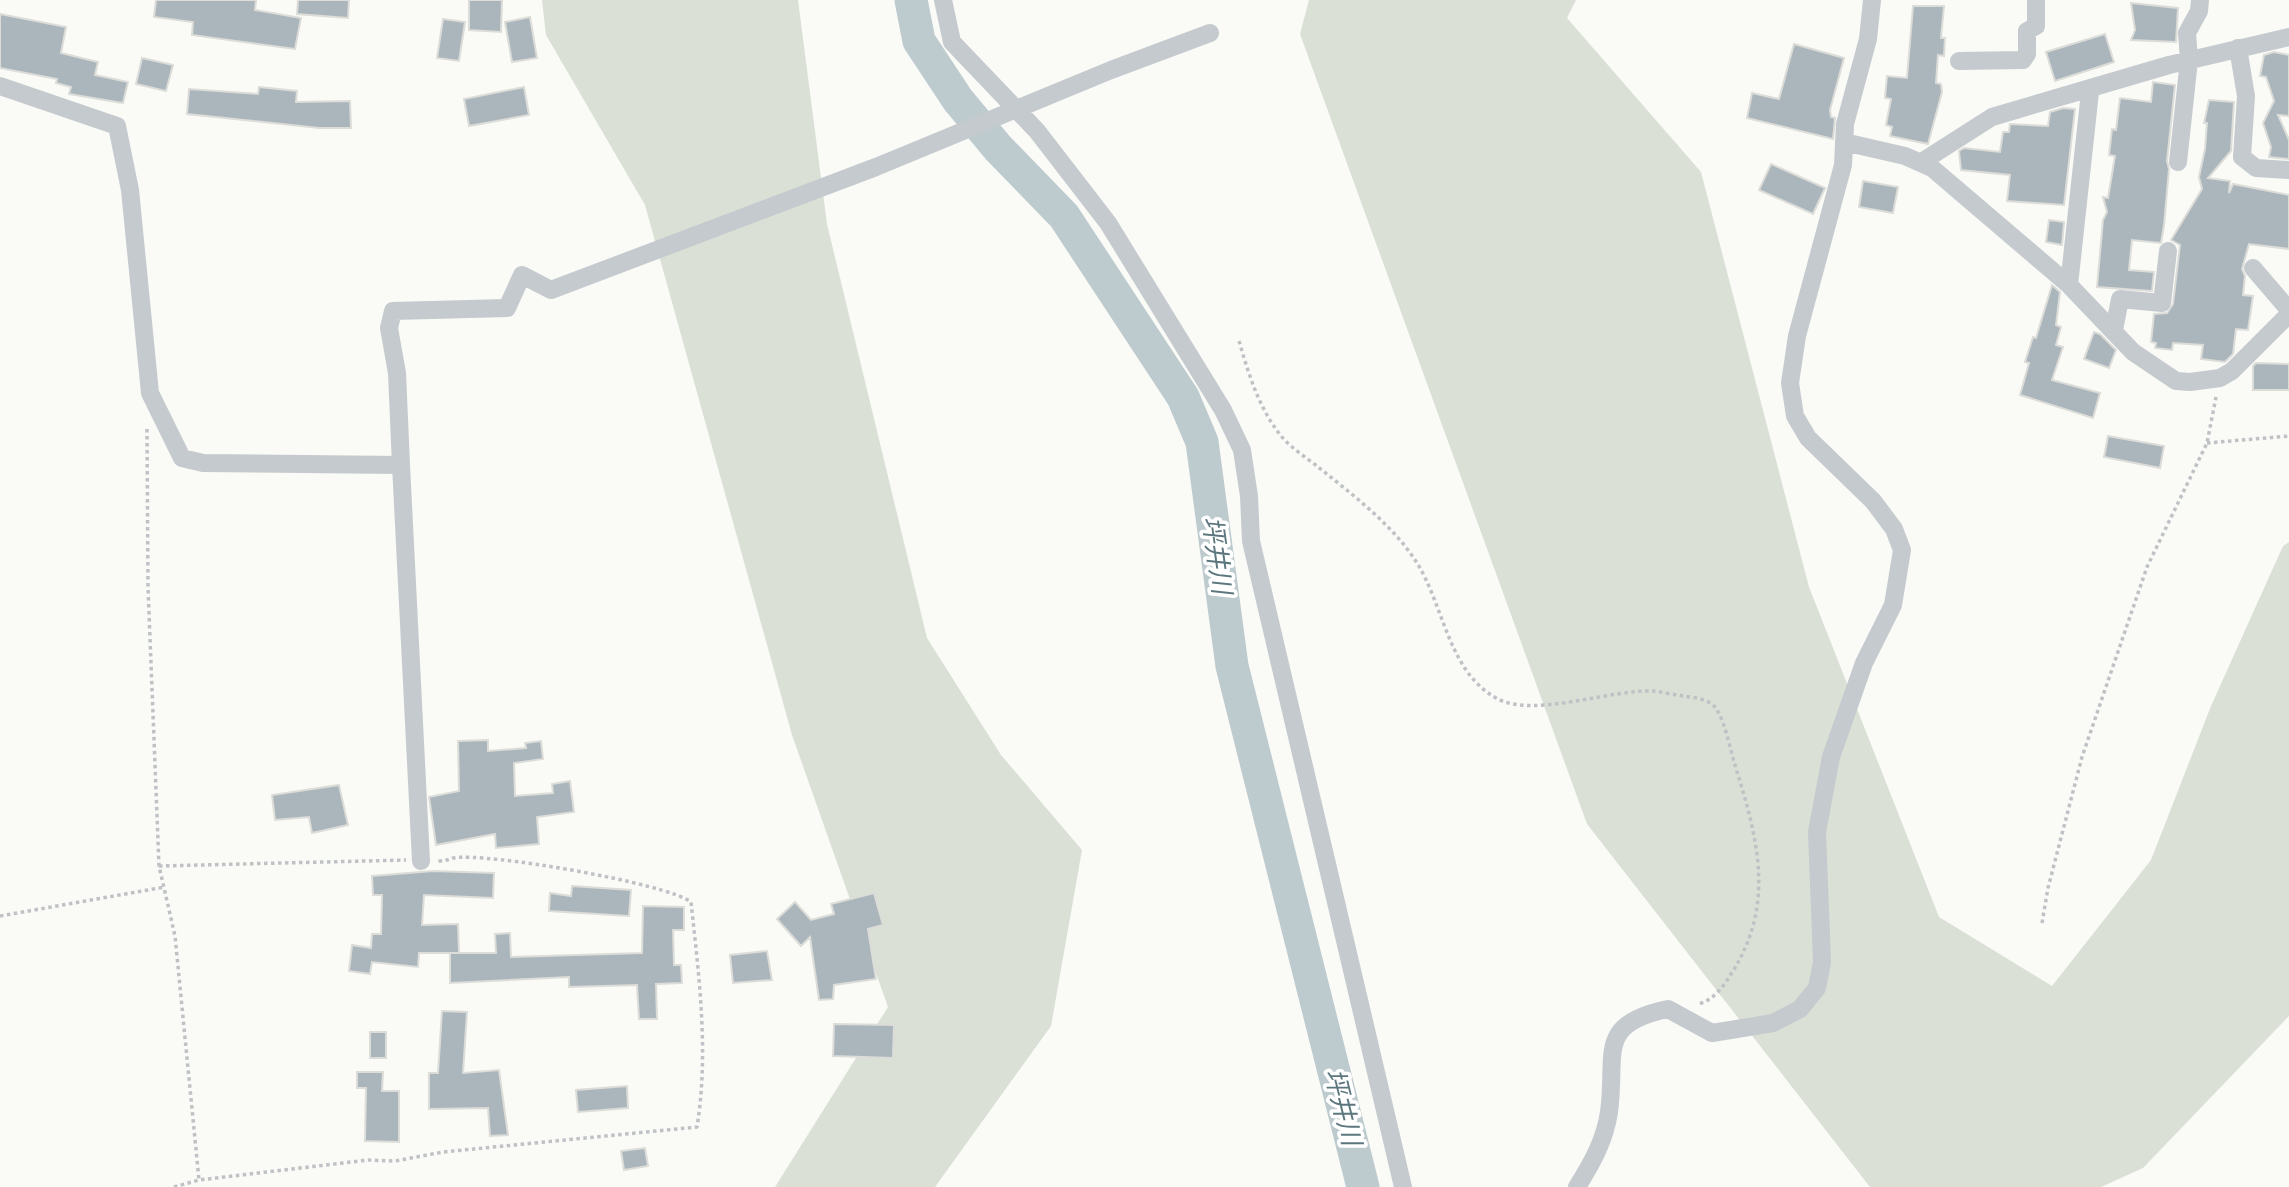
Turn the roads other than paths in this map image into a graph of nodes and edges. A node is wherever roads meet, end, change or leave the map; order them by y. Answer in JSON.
{"nodes":[{"id":1,"x":943,"y":0,"type":"edge"},
{"id":2,"x":1872,"y":0,"type":"edge"},
{"id":3,"x":2036,"y":0,"type":"edge"},
{"id":4,"x":2200,"y":0,"type":"edge"},
{"id":5,"x":1210,"y":33,"type":"dead end"},
{"id":6,"x":2289,"y":37,"type":"edge"},
{"id":7,"x":2238,"y":48,"type":"junction"},
{"id":8,"x":2189,"y":60,"type":"junction"},
{"id":9,"x":1959,"y":61,"type":"dead end"},
{"id":10,"x":0,"y":86,"type":"edge"},
{"id":11,"x":2094,"y":87,"type":"junction"},
{"id":12,"x":1015,"y":110,"type":"junction"},
{"id":13,"x":1844,"y":142,"type":"junction"},
{"id":14,"x":2178,"y":162,"type":"dead end"},
{"id":15,"x":1920,"y":163,"type":"junction"},
{"id":16,"x":2289,"y":170,"type":"edge"},
{"id":17,"x":2168,"y":251,"type":"dead end"},
{"id":18,"x":2253,"y":268,"type":"dead end"},
{"id":19,"x":2069,"y":285,"type":"junction"},
{"id":20,"x":2289,"y":312,"type":"edge"},
{"id":21,"x":2114,"y":330,"type":"junction"},
{"id":22,"x":401,"y":465,"type":"junction"},
{"id":23,"x":421,"y":861,"type":"road end"},
{"id":24,"x":1403,"y":1187,"type":"edge"},
{"id":25,"x":1577,"y":1187,"type":"edge"}],
"edges":[{"from":1,"to":12,"type":"street"},
{"from":2,"to":13,"type":"street"},
{"from":3,"to":9,"type":"street"},
{"from":4,"to":8,"type":"street"},
{"from":5,"to":12,"type":"street"},
{"from":6,"to":7,"type":"street"},
{"from":7,"to":8,"type":"street"},
{"from":7,"to":16,"type":"street"},
{"from":8,"to":11,"type":"street"},
{"from":8,"to":14,"type":"street"},
{"from":10,"to":22,"type":"street"},
{"from":11,"to":15,"type":"street"},
{"from":11,"to":19,"type":"street"},
{"from":12,"to":22,"type":"street"},
{"from":12,"to":24,"type":"street"},
{"from":13,"to":15,"type":"street"},
{"from":13,"to":25,"type":"street"},
{"from":15,"to":19,"type":"street"},
{"from":17,"to":21,"type":"street"},
{"from":18,"to":20,"type":"street"},
{"from":19,"to":21,"type":"street"},
{"from":20,"to":21,"type":"street"},
{"from":22,"to":23,"type":"street"}]}
